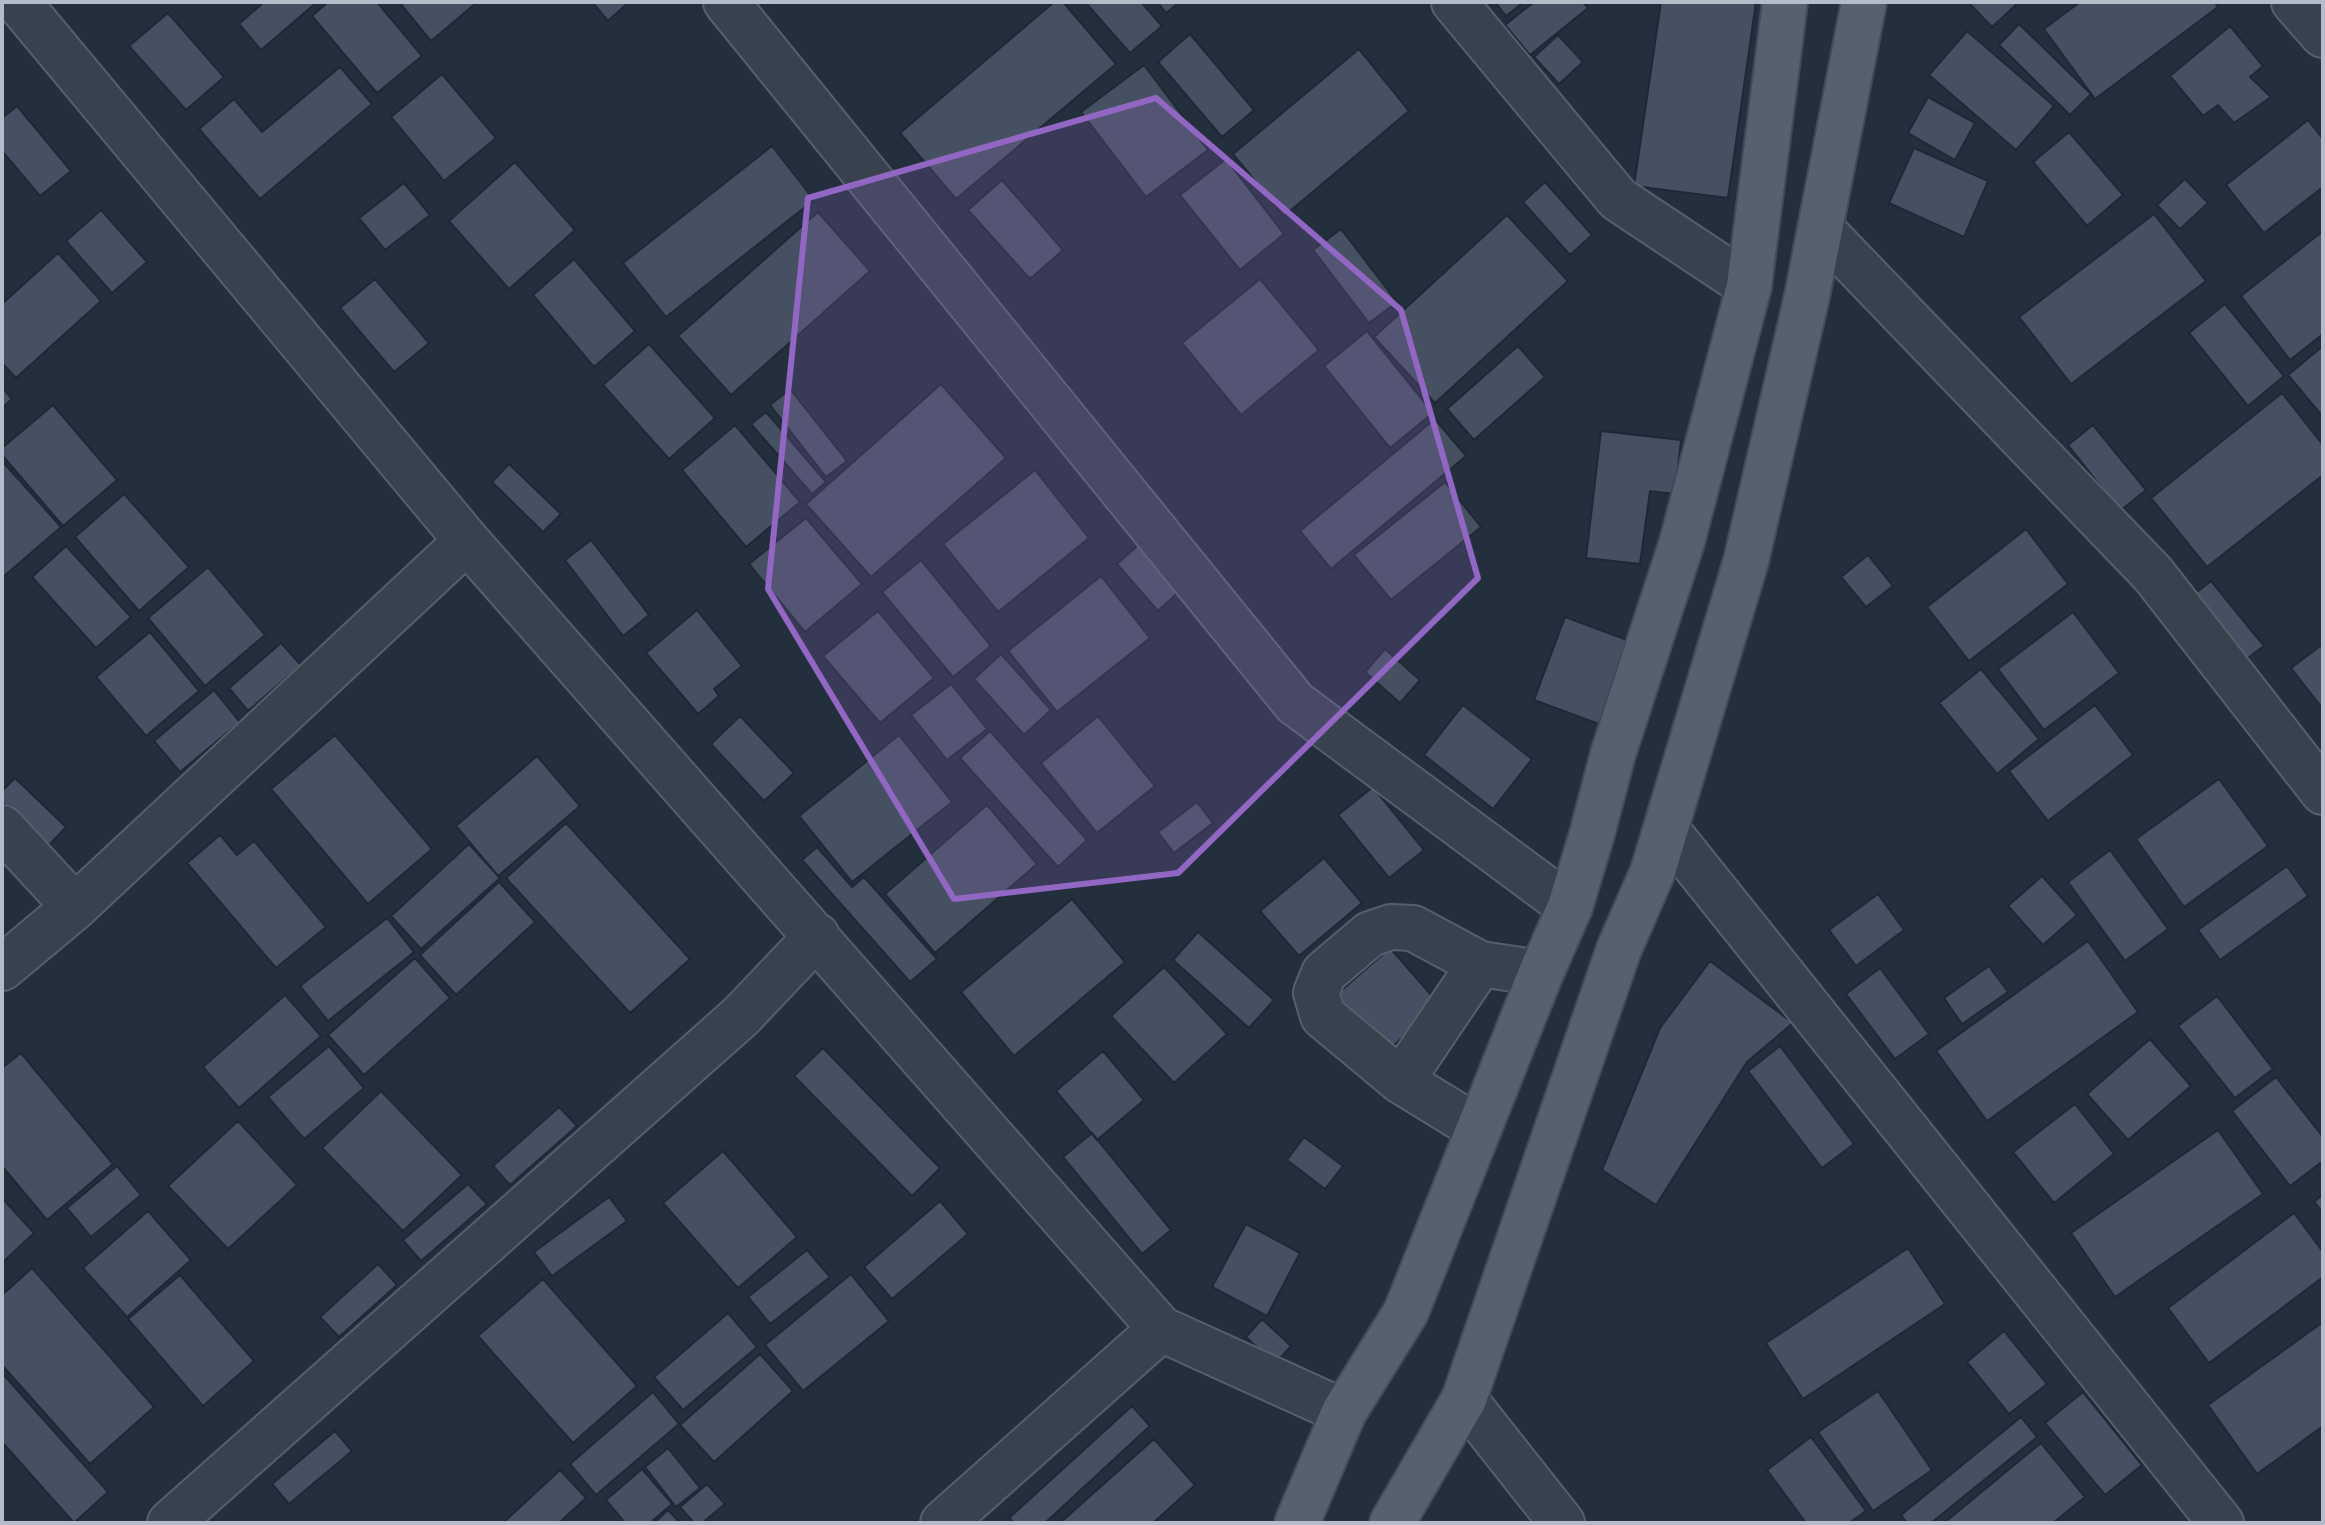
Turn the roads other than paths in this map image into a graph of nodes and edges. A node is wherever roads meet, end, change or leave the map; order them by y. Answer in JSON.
{"nodes":[{"id":1,"x":18,"y":2,"type":"edge"},
{"id":2,"x":726,"y":2,"type":"edge"},
{"id":3,"x":1454,"y":2,"type":"edge"},
{"id":4,"x":1785,"y":2,"type":"edge"},
{"id":5,"x":1864,"y":2,"type":"edge"},
{"id":6,"x":2294,"y":2,"type":"edge"},
{"id":7,"x":2323,"y":35,"type":"edge"},
{"id":8,"x":1820,"y":228,"type":"junction"},
{"id":9,"x":1749,"y":286,"type":"junction"},
{"id":10,"x":467,"y":541,"type":"junction"},
{"id":11,"x":2323,"y":792,"type":"edge"},
{"id":12,"x":2,"y":828,"type":"edge"},
{"id":13,"x":1666,"y":829,"type":"junction"},
{"id":14,"x":75,"y":907,"type":"junction"},
{"id":15,"x":1570,"y":907,"type":"junction"},
{"id":16,"x":817,"y":936,"type":"junction"},
{"id":17,"x":1480,"y":964,"type":"junction"},
{"id":18,"x":2,"y":968,"type":"edge"},
{"id":19,"x":1541,"y":973,"type":"junction"},
{"id":20,"x":1401,"y":1081,"type":"junction"},
{"id":21,"x":1479,"y":1129,"type":"junction"},
{"id":22,"x":1161,"y":1329,"type":"junction"},
{"id":23,"x":1464,"y":1399,"type":"junction"},
{"id":24,"x":1344,"y":1412,"type":"junction"},
{"id":25,"x":170,"y":1523,"type":"edge"},
{"id":26,"x":943,"y":1523,"type":"edge"},
{"id":27,"x":1297,"y":1523,"type":"edge"},
{"id":28,"x":1392,"y":1523,"type":"edge"},
{"id":29,"x":1562,"y":1523,"type":"edge"},
{"id":30,"x":2221,"y":1523,"type":"edge"}],
"edges":[{"from":1,"to":10,"type":"street"},
{"from":2,"to":15,"type":"street"},
{"from":3,"to":9,"type":"street"},
{"from":4,"to":9,"type":"main road"},
{"from":5,"to":8,"type":"main road"},
{"from":6,"to":7,"type":"street"},
{"from":8,"to":11,"type":"street"},
{"from":8,"to":13,"type":"main road"},
{"from":9,"to":15,"type":"main road"},
{"from":10,"to":14,"type":"street"},
{"from":10,"to":16,"type":"street"},
{"from":12,"to":14,"type":"street"},
{"from":13,"to":23,"type":"main road"},
{"from":13,"to":30,"type":"street"},
{"from":14,"to":18,"type":"street"},
{"from":15,"to":19,"type":"main road"},
{"from":16,"to":22,"type":"street"},
{"from":16,"to":25,"type":"street"},
{"from":17,"to":19,"type":"street"},
{"from":17,"to":20,"type":"street"},
{"from":17,"to":20,"type":"street"},
{"from":19,"to":21,"type":"main road"},
{"from":20,"to":21,"type":"street"},
{"from":21,"to":24,"type":"main road"},
{"from":22,"to":24,"type":"street"},
{"from":22,"to":26,"type":"street"},
{"from":23,"to":28,"type":"main road"},
{"from":23,"to":29,"type":"street"},
{"from":24,"to":27,"type":"main road"}]}
